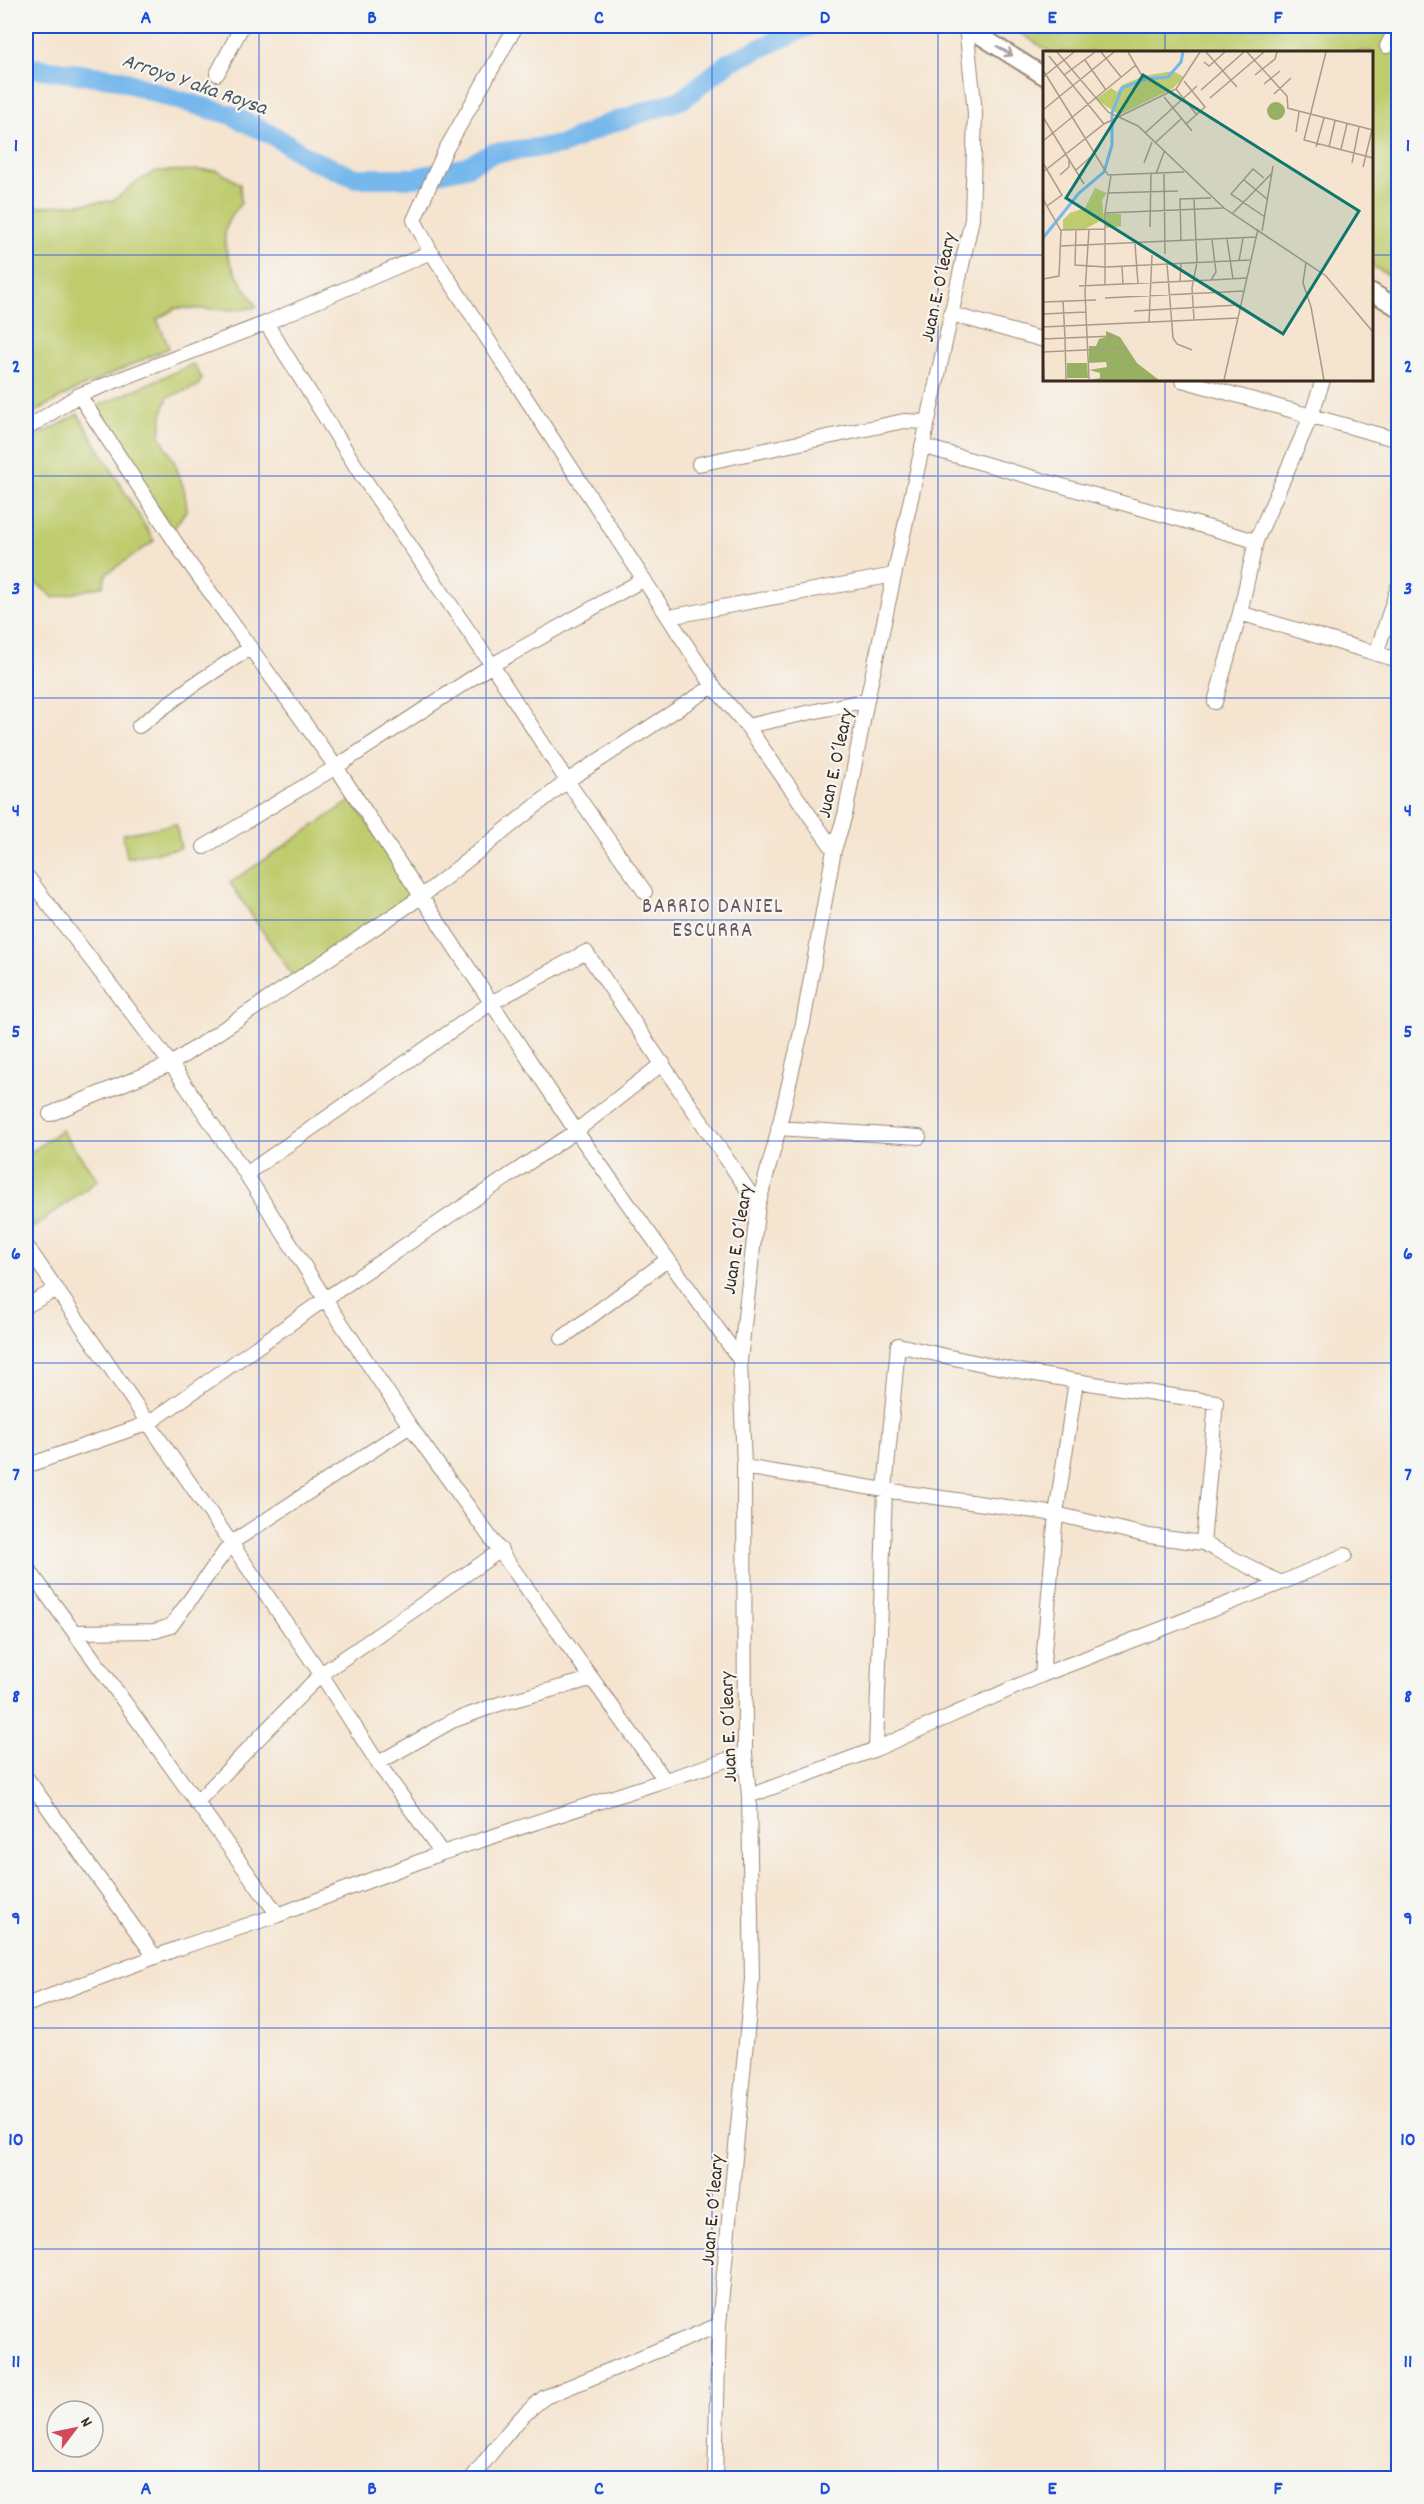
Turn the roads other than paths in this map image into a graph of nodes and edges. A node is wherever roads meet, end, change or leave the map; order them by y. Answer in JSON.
{"nodes":[{"id":1,"x":242,"y":26,"type":"edge"},
{"id":2,"x":516,"y":26,"type":"edge"},
{"id":3,"x":966,"y":26,"type":"edge"},
{"id":4,"x":1398,"y":26,"type":"edge"},
{"id":5,"x":1387,"y":46,"type":"dead end"},
{"id":6,"x":217,"y":75,"type":"dead end"},
{"id":7,"x":1043,"y":75,"type":"edge"},
{"id":8,"x":431,"y":252,"type":"junction"},
{"id":9,"x":1373,"y":293,"type":"edge"},
{"id":10,"x":1398,"y":308,"type":"edge"},
{"id":11,"x":951,"y":314,"type":"junction"},
{"id":12,"x":266,"y":323,"type":"junction"},
{"id":13,"x":1043,"y":340,"type":"edge"},
{"id":14,"x":1186,"y":381,"type":"edge"},
{"id":15,"x":1323,"y":381,"type":"edge"},
{"id":16,"x":79,"y":395,"type":"junction"},
{"id":17,"x":1311,"y":416,"type":"junction"},
{"id":18,"x":926,"y":422,"type":"junction"},
{"id":19,"x":26,"y":429,"type":"edge"},
{"id":20,"x":1398,"y":440,"type":"edge"},
{"id":21,"x":922,"y":446,"type":"junction"},
{"id":22,"x":699,"y":464,"type":"dead end"},
{"id":23,"x":1256,"y":541,"type":"junction"},
{"id":24,"x":894,"y":575,"type":"junction"},
{"id":25,"x":644,"y":579,"type":"junction"},
{"id":26,"x":1398,"y":587,"type":"edge"},
{"id":27,"x":1240,"y":613,"type":"junction"},
{"id":28,"x":669,"y":617,"type":"junction"},
{"id":29,"x":250,"y":648,"type":"junction"},
{"id":30,"x":1376,"y":654,"type":"junction"},
{"id":31,"x":1398,"y":660,"type":"edge"},
{"id":32,"x":492,"y":665,"type":"junction"},
{"id":33,"x":713,"y":686,"type":"junction"},
{"id":34,"x":867,"y":700,"type":"junction"},
{"id":35,"x":1215,"y":702,"type":"dead end"},
{"id":36,"x":139,"y":726,"type":"dead end"},
{"id":37,"x":747,"y":726,"type":"junction"},
{"id":38,"x":336,"y":767,"type":"junction"},
{"id":39,"x":567,"y":781,"type":"junction"},
{"id":40,"x":204,"y":847,"type":"dead end"},
{"id":41,"x":834,"y":850,"type":"junction"},
{"id":42,"x":26,"y":875,"type":"edge"},
{"id":43,"x":645,"y":892,"type":"dead end"},
{"id":44,"x":421,"y":897,"type":"junction"},
{"id":45,"x":491,"y":1003,"type":"junction"},
{"id":46,"x":663,"y":1063,"type":"junction"},
{"id":47,"x":171,"y":1064,"type":"junction"},
{"id":48,"x":50,"y":1114,"type":"dead end"},
{"id":49,"x":778,"y":1128,"type":"junction"},
{"id":50,"x":576,"y":1131,"type":"junction"},
{"id":51,"x":919,"y":1137,"type":"dead end"},
{"id":52,"x":246,"y":1174,"type":"junction"},
{"id":53,"x":758,"y":1205,"type":"junction"},
{"id":54,"x":26,"y":1245,"type":"edge"},
{"id":55,"x":667,"y":1260,"type":"junction"},
{"id":56,"x":57,"y":1289,"type":"junction"},
{"id":57,"x":325,"y":1299,"type":"junction"},
{"id":58,"x":26,"y":1306,"type":"edge"},
{"id":59,"x":562,"y":1338,"type":"dead end"},
{"id":60,"x":740,"y":1360,"type":"junction"},
{"id":61,"x":1076,"y":1381,"type":"junction"},
{"id":62,"x":149,"y":1424,"type":"junction"},
{"id":63,"x":410,"y":1426,"type":"junction"},
{"id":64,"x":26,"y":1466,"type":"edge"},
{"id":65,"x":744,"y":1467,"type":"junction"},
{"id":66,"x":885,"y":1490,"type":"junction"},
{"id":67,"x":1056,"y":1514,"type":"junction"},
{"id":68,"x":231,"y":1543,"type":"junction"},
{"id":69,"x":1203,"y":1543,"type":"junction"},
{"id":70,"x":501,"y":1550,"type":"junction"},
{"id":71,"x":1345,"y":1555,"type":"dead end"},
{"id":72,"x":26,"y":1566,"type":"edge"},
{"id":73,"x":1281,"y":1583,"type":"junction"},
{"id":74,"x":74,"y":1632,"type":"junction"},
{"id":75,"x":321,"y":1674,"type":"junction"},
{"id":76,"x":1042,"y":1675,"type":"junction"},
{"id":77,"x":591,"y":1679,"type":"junction"},
{"id":78,"x":876,"y":1749,"type":"junction"},
{"id":79,"x":745,"y":1754,"type":"junction"},
{"id":80,"x":378,"y":1763,"type":"junction"},
{"id":81,"x":26,"y":1777,"type":"edge"},
{"id":82,"x":665,"y":1780,"type":"junction"},
{"id":83,"x":749,"y":1796,"type":"junction"},
{"id":84,"x":196,"y":1803,"type":"junction"},
{"id":85,"x":442,"y":1853,"type":"junction"},
{"id":86,"x":278,"y":1915,"type":"junction"},
{"id":87,"x":155,"y":1957,"type":"junction"},
{"id":88,"x":26,"y":2005,"type":"edge"},
{"id":89,"x":720,"y":2325,"type":"junction"},
{"id":90,"x":472,"y":2478,"type":"edge"},
{"id":91,"x":715,"y":2478,"type":"edge"}],
"edges":[{"from":1,"to":6,"type":"street"},
{"from":2,"to":8,"type":"street"},
{"from":3,"to":7,"type":"main road","one_way":true},
{"from":3,"to":11,"type":"street","name":"Juan E. O´leary"},
{"from":4,"to":5,"type":"street"},
{"from":8,"to":12,"type":"street"},
{"from":8,"to":25,"type":"street"},
{"from":9,"to":10,"type":"main road"},
{"from":11,"to":13,"type":"street"},
{"from":11,"to":18,"type":"street","name":"Juan E. O´leary"},
{"from":12,"to":16,"type":"street"},
{"from":12,"to":32,"type":"street"},
{"from":14,"to":17,"type":"street"},
{"from":15,"to":17,"type":"street"},
{"from":16,"to":19,"type":"street"},
{"from":16,"to":29,"type":"street"},
{"from":17,"to":20,"type":"street"},
{"from":17,"to":23,"type":"street"},
{"from":18,"to":21,"type":"street","name":"Juan E. O´leary"},
{"from":18,"to":22,"type":"street"},
{"from":21,"to":23,"type":"street"},
{"from":21,"to":24,"type":"street","name":"Juan E. O´leary"},
{"from":23,"to":27,"type":"street"},
{"from":24,"to":28,"type":"street"},
{"from":24,"to":34,"type":"street","name":"Juan E. O´leary"},
{"from":25,"to":28,"type":"street"},
{"from":25,"to":32,"type":"street"},
{"from":26,"to":30,"type":"street"},
{"from":27,"to":30,"type":"street"},
{"from":27,"to":35,"type":"street"},
{"from":28,"to":33,"type":"street"},
{"from":29,"to":36,"type":"street"},
{"from":29,"to":38,"type":"street"},
{"from":30,"to":31,"type":"street"},
{"from":32,"to":38,"type":"street"},
{"from":32,"to":39,"type":"street"},
{"from":33,"to":37,"type":"street"},
{"from":33,"to":39,"type":"street"},
{"from":34,"to":37,"type":"street"},
{"from":34,"to":41,"type":"street","name":"Juan E. O´leary"},
{"from":37,"to":41,"type":"street"},
{"from":38,"to":40,"type":"street"},
{"from":38,"to":44,"type":"street"},
{"from":39,"to":43,"type":"street"},
{"from":39,"to":44,"type":"street"},
{"from":41,"to":49,"type":"street","name":"Juan E. O´leary"},
{"from":42,"to":47,"type":"street"},
{"from":44,"to":45,"type":"street"},
{"from":44,"to":47,"type":"street"},
{"from":45,"to":46,"type":"street"},
{"from":45,"to":50,"type":"street"},
{"from":45,"to":52,"type":"street"},
{"from":46,"to":50,"type":"street"},
{"from":46,"to":53,"type":"street"},
{"from":47,"to":48,"type":"street"},
{"from":47,"to":52,"type":"street"},
{"from":49,"to":51,"type":"street"},
{"from":49,"to":53,"type":"street","name":"Juan E. O´leary"},
{"from":50,"to":55,"type":"street"},
{"from":50,"to":57,"type":"street"},
{"from":52,"to":57,"type":"street"},
{"from":53,"to":60,"type":"street","name":"Juan E. O´leary"},
{"from":54,"to":56,"type":"street"},
{"from":55,"to":59,"type":"street"},
{"from":55,"to":60,"type":"street"},
{"from":56,"to":58,"type":"street"},
{"from":56,"to":62,"type":"street"},
{"from":57,"to":62,"type":"street"},
{"from":57,"to":63,"type":"street"},
{"from":60,"to":65,"type":"street","name":"Juan E. O´leary"},
{"from":61,"to":66,"type":"street"},
{"from":61,"to":67,"type":"street"},
{"from":61,"to":69,"type":"street"},
{"from":62,"to":64,"type":"street"},
{"from":62,"to":68,"type":"street"},
{"from":63,"to":68,"type":"street"},
{"from":63,"to":70,"type":"street"},
{"from":65,"to":66,"type":"street"},
{"from":65,"to":79,"type":"street","name":"Juan E. O´leary"},
{"from":66,"to":67,"type":"street"},
{"from":66,"to":78,"type":"street"},
{"from":67,"to":69,"type":"street"},
{"from":67,"to":76,"type":"street"},
{"from":68,"to":74,"type":"street"},
{"from":68,"to":75,"type":"street"},
{"from":69,"to":73,"type":"street"},
{"from":70,"to":75,"type":"street"},
{"from":70,"to":77,"type":"street"},
{"from":71,"to":73,"type":"street"},
{"from":72,"to":74,"type":"street"},
{"from":73,"to":76,"type":"street"},
{"from":74,"to":84,"type":"street"},
{"from":75,"to":80,"type":"street"},
{"from":75,"to":84,"type":"street"},
{"from":76,"to":78,"type":"street"},
{"from":77,"to":80,"type":"street"},
{"from":77,"to":82,"type":"street"},
{"from":78,"to":83,"type":"street"},
{"from":79,"to":82,"type":"street"},
{"from":79,"to":83,"type":"street","name":"Juan E. O´leary"},
{"from":80,"to":85,"type":"street"},
{"from":81,"to":87,"type":"street"},
{"from":82,"to":85,"type":"street"},
{"from":83,"to":89,"type":"street","name":"Juan E. O´leary"},
{"from":84,"to":86,"type":"street"},
{"from":85,"to":86,"type":"street"},
{"from":86,"to":87,"type":"street"},
{"from":87,"to":88,"type":"street"},
{"from":89,"to":90,"type":"street"},
{"from":89,"to":91,"type":"street","name":"Juan E. O´leary"}]}
